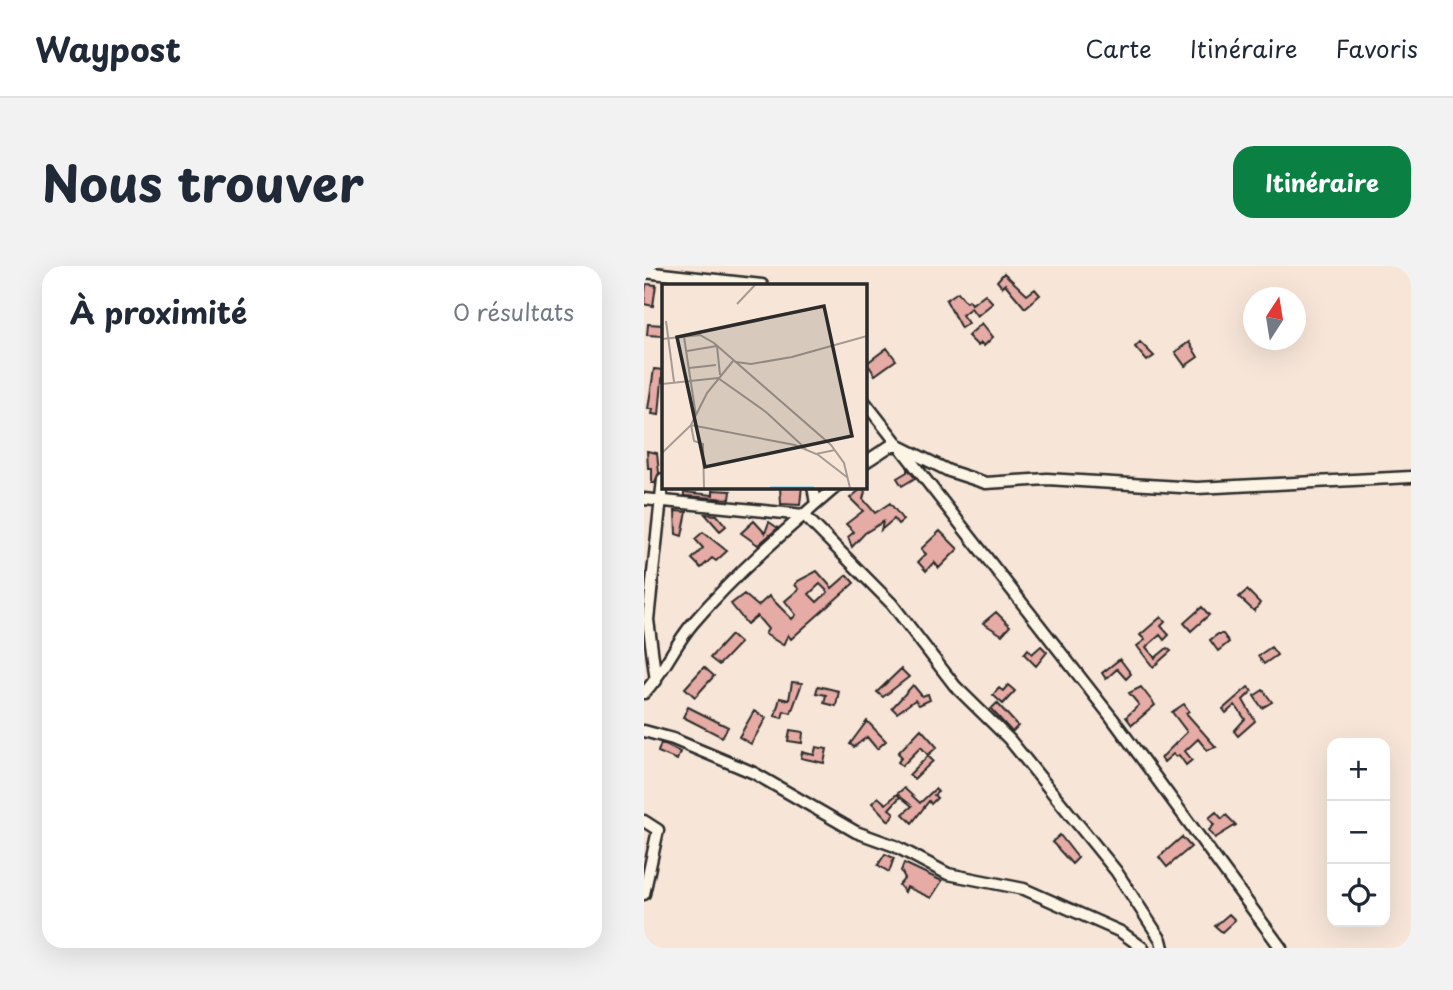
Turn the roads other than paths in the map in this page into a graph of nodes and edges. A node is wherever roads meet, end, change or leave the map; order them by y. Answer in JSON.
{"nodes":[{"id":1,"x":644,"y":272,"type":"edge"},
{"id":2,"x":677,"y":281,"type":"edge"},
{"id":3,"x":741,"y":284,"type":"edge"},
{"id":4,"x":866,"y":404,"type":"edge"},
{"id":5,"x":899,"y":446,"type":"junction"},
{"id":6,"x":866,"y":462,"type":"edge"},
{"id":7,"x":1411,"y":477,"type":"edge"},
{"id":8,"x":662,"y":486,"type":"edge"},
{"id":9,"x":813,"y":488,"type":"edge"},
{"id":10,"x":835,"y":488,"type":"edge"},
{"id":11,"x":644,"y":499,"type":"edge"},
{"id":12,"x":660,"y":501,"type":"junction"},
{"id":13,"x":816,"y":504,"type":"junction"},
{"id":14,"x":804,"y":516,"type":"junction"},
{"id":15,"x":656,"y":681,"type":"junction"},
{"id":16,"x":644,"y":693,"type":"edge"},
{"id":17,"x":644,"y":731,"type":"edge"},
{"id":18,"x":644,"y":821,"type":"edge"},
{"id":19,"x":644,"y":894,"type":"edge"},
{"id":20,"x":1143,"y":948,"type":"edge"},
{"id":21,"x":1163,"y":948,"type":"edge"},
{"id":22,"x":1281,"y":948,"type":"edge"}],
"edges":[{"from":1,"to":2,"type":"street"},
{"from":2,"to":3,"type":"street"},
{"from":4,"to":5,"type":"street"},
{"from":5,"to":6,"type":"street"},
{"from":5,"to":7,"type":"street"},
{"from":5,"to":22,"type":"street"},
{"from":8,"to":12,"type":"street"},
{"from":9,"to":13,"type":"street"},
{"from":10,"to":13,"type":"street"},
{"from":11,"to":12,"type":"street"},
{"from":12,"to":14,"type":"street"},
{"from":12,"to":15,"type":"street"},
{"from":13,"to":14,"type":"street"},
{"from":14,"to":15,"type":"street"},
{"from":14,"to":21,"type":"street"},
{"from":15,"to":16,"type":"street"},
{"from":17,"to":20,"type":"street"},
{"from":18,"to":19,"type":"street"}]}
